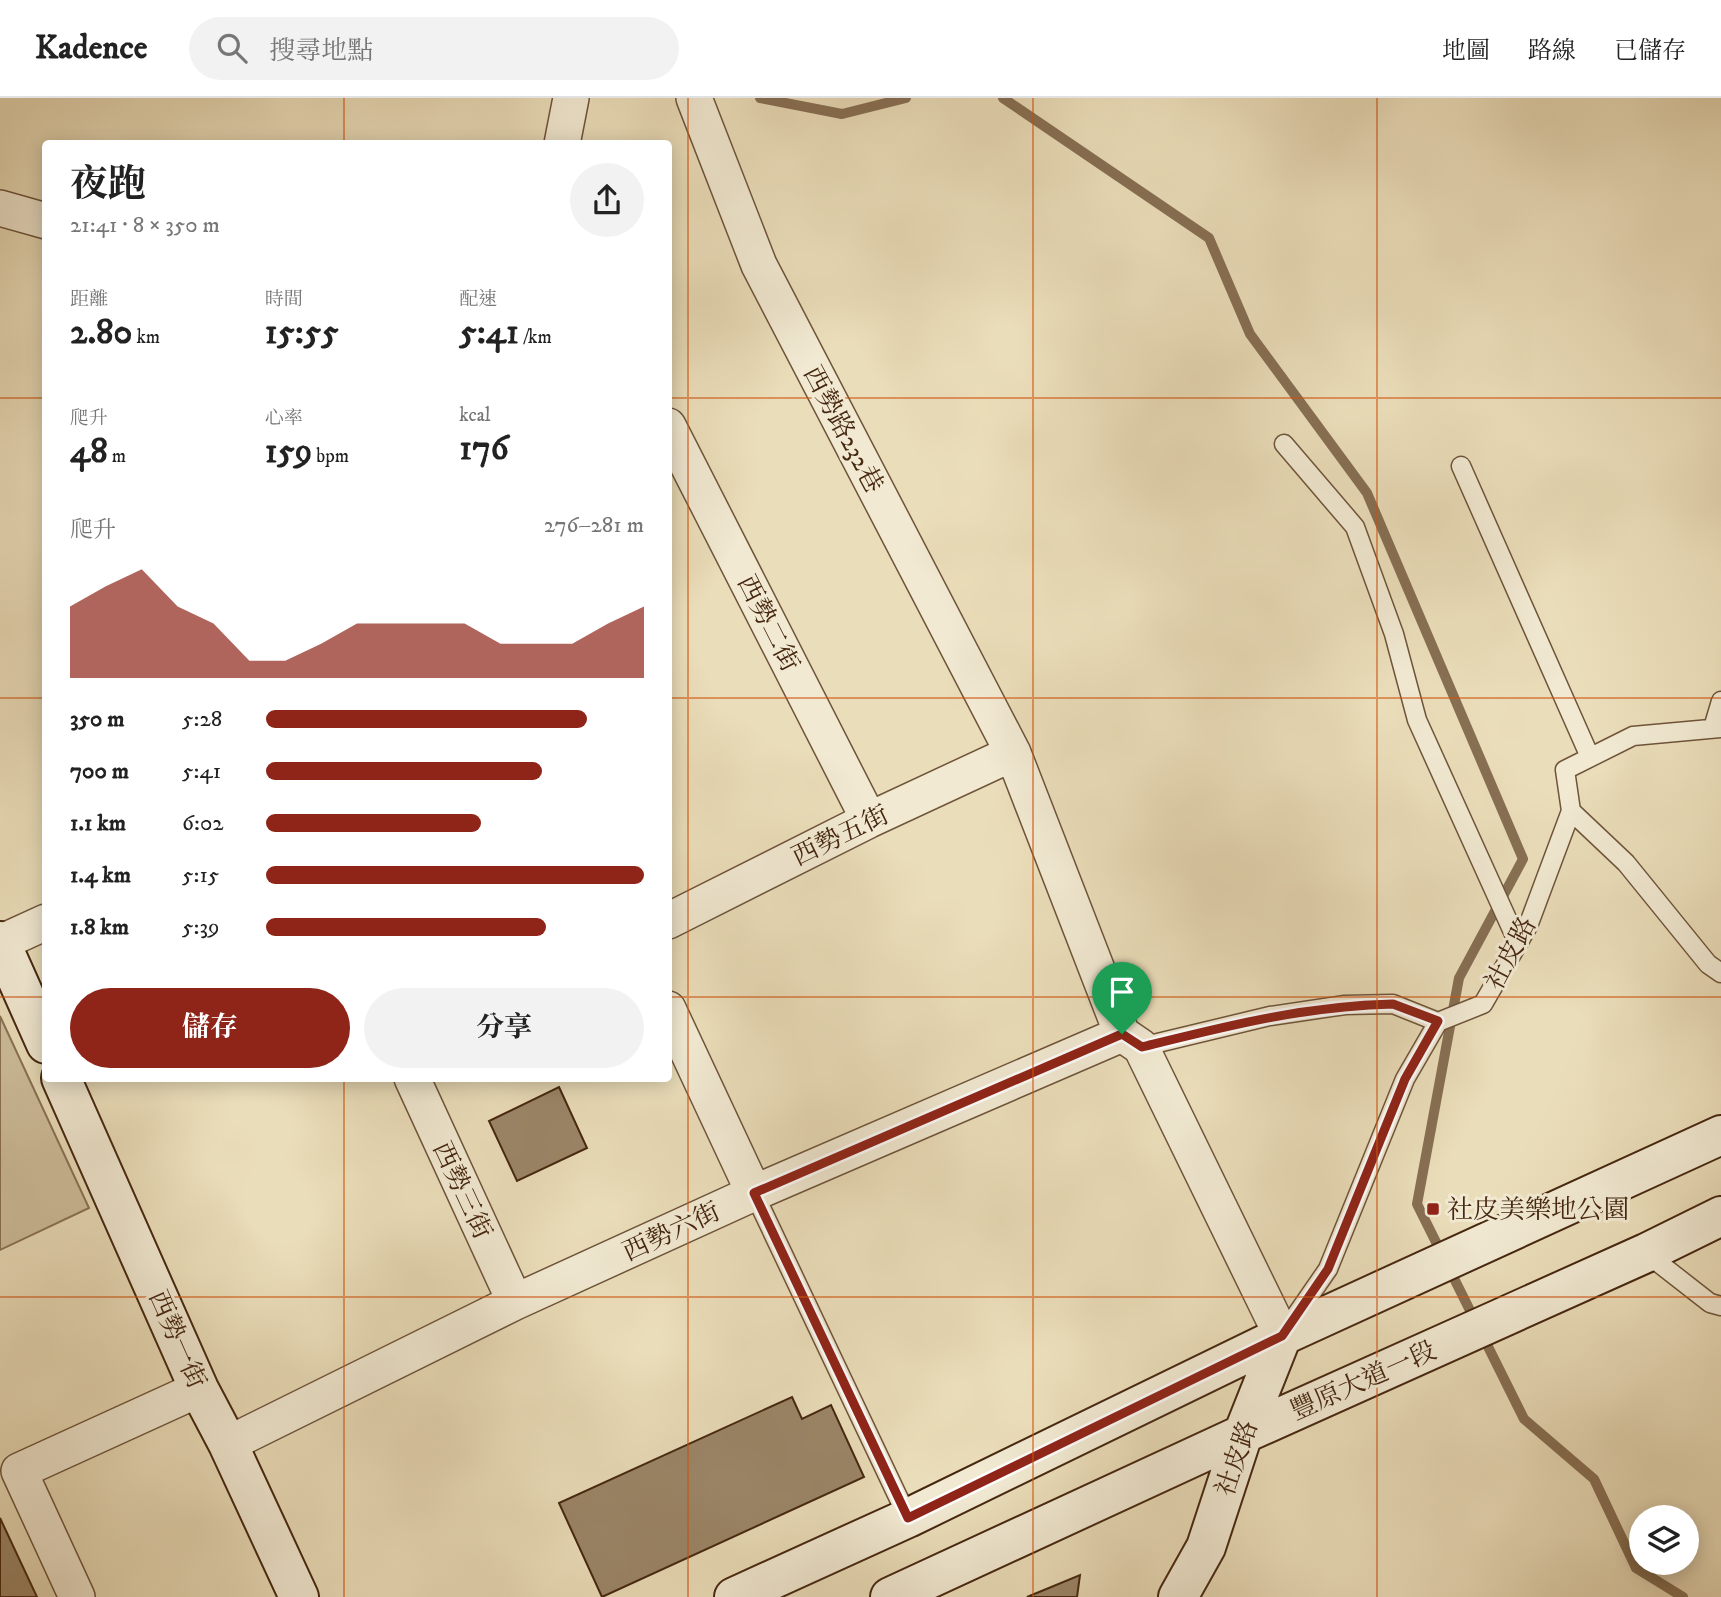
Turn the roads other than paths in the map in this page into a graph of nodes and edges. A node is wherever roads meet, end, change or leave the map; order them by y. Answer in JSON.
{"nodes":[{"id":1,"x":571,"y":98,"type":"edge"},
{"id":2,"x":694,"y":98,"type":"edge"},
{"id":3,"x":563,"y":140,"type":"edge"},
{"id":4,"x":0,"y":208,"type":"edge"},
{"id":5,"x":42,"y":220,"type":"edge"},
{"id":6,"x":672,"y":434,"type":"edge"},
{"id":7,"x":1284,"y":444,"type":"dead end"},
{"id":8,"x":1461,"y":466,"type":"dead end"},
{"id":9,"x":1721,"y":701,"type":"edge"},
{"id":10,"x":1717,"y":727,"type":"edge"},
{"id":11,"x":1013,"y":752,"type":"junction"},
{"id":12,"x":1590,"y":757,"type":"junction"},
{"id":13,"x":1571,"y":811,"type":"junction"},
{"id":14,"x":869,"y":820,"type":"junction"},
{"id":15,"x":672,"y":919,"type":"edge"},
{"id":16,"x":42,"y":924,"type":"edge"},
{"id":17,"x":0,"y":942,"type":"edge"},
{"id":18,"x":1518,"y":943,"type":"junction"},
{"id":19,"x":1721,"y":973,"type":"edge"},
{"id":20,"x":672,"y":1018,"type":"edge"},
{"id":21,"x":1438,"y":1021,"type":"junction"},
{"id":22,"x":42,"y":1035,"type":"edge"},
{"id":23,"x":1132,"y":1040,"type":"junction"},
{"id":24,"x":63,"y":1082,"type":"edge"},
{"id":25,"x":414,"y":1082,"type":"edge"},
{"id":26,"x":1721,"y":1135,"type":"edge"},
{"id":27,"x":754,"y":1193,"type":"junction"},
{"id":28,"x":1721,"y":1216,"type":"edge"},
{"id":29,"x":1646,"y":1253,"type":"junction"},
{"id":30,"x":515,"y":1302,"type":"junction"},
{"id":31,"x":1721,"y":1306,"type":"edge"},
{"id":32,"x":1282,"y":1336,"type":"junction"},
{"id":33,"x":200,"y":1389,"type":"junction"},
{"id":34,"x":1243,"y":1434,"type":"junction"},
{"id":35,"x":228,"y":1444,"type":"junction"},
{"id":36,"x":908,"y":1518,"type":"junction"},
{"id":37,"x":77,"y":1597,"type":"edge"},
{"id":38,"x":299,"y":1597,"type":"edge"},
{"id":39,"x":734,"y":1597,"type":"edge"},
{"id":40,"x":890,"y":1597,"type":"edge"},
{"id":41,"x":1178,"y":1597,"type":"edge"}],
"edges":[{"from":1,"to":3,"type":"street"},
{"from":2,"to":11,"type":"street","name":"西勢路232巷"},
{"from":4,"to":5,"type":"street"},
{"from":6,"to":14,"type":"street","name":"西勢二街"},
{"from":7,"to":18,"type":"lane"},
{"from":8,"to":12,"type":"lane"},
{"from":9,"to":10,"type":"lane"},
{"from":10,"to":12,"type":"lane","name":"社皮路"},
{"from":11,"to":14,"type":"street","name":"西勢五街"},
{"from":11,"to":23,"type":"street","name":"西勢路232巷"},
{"from":12,"to":13,"type":"lane","name":"社皮路"},
{"from":13,"to":18,"type":"lane","name":"社皮路"},
{"from":13,"to":19,"type":"lane"},
{"from":14,"to":15,"type":"street","name":"西勢五街"},
{"from":16,"to":17,"type":"street"},
{"from":17,"to":22,"type":"street"},
{"from":18,"to":21,"type":"lane","name":"社皮路"},
{"from":20,"to":27,"type":"street"},
{"from":21,"to":23,"type":"lane"},
{"from":21,"to":32,"type":"lane","name":"社皮路"},
{"from":23,"to":27,"type":"street","name":"西勢六街"},
{"from":23,"to":32,"type":"street","name":"西勢路232巷"},
{"from":24,"to":33,"type":"street","name":"西勢一街"},
{"from":25,"to":30,"type":"street","name":"西勢三街"},
{"from":26,"to":32,"type":"street"},
{"from":27,"to":30,"type":"street","name":"西勢六街"},
{"from":27,"to":36,"type":"lane"},
{"from":28,"to":29,"type":"street","name":"豐原大道一段"},
{"from":29,"to":31,"type":"lane"},
{"from":29,"to":34,"type":"street","name":"豐原大道一段"},
{"from":30,"to":35,"type":"street","name":"西勢六街"},
{"from":32,"to":34,"type":"street","name":"社皮路"},
{"from":32,"to":36,"type":"street"},
{"from":33,"to":35,"type":"street","name":"西勢一街"},
{"from":33,"to":37,"type":"street"},
{"from":34,"to":40,"type":"street","name":"豐原大道一段"},
{"from":34,"to":41,"type":"street","name":"社皮路"},
{"from":35,"to":38,"type":"street","name":"西勢一街"},
{"from":36,"to":39,"type":"street"}]}
